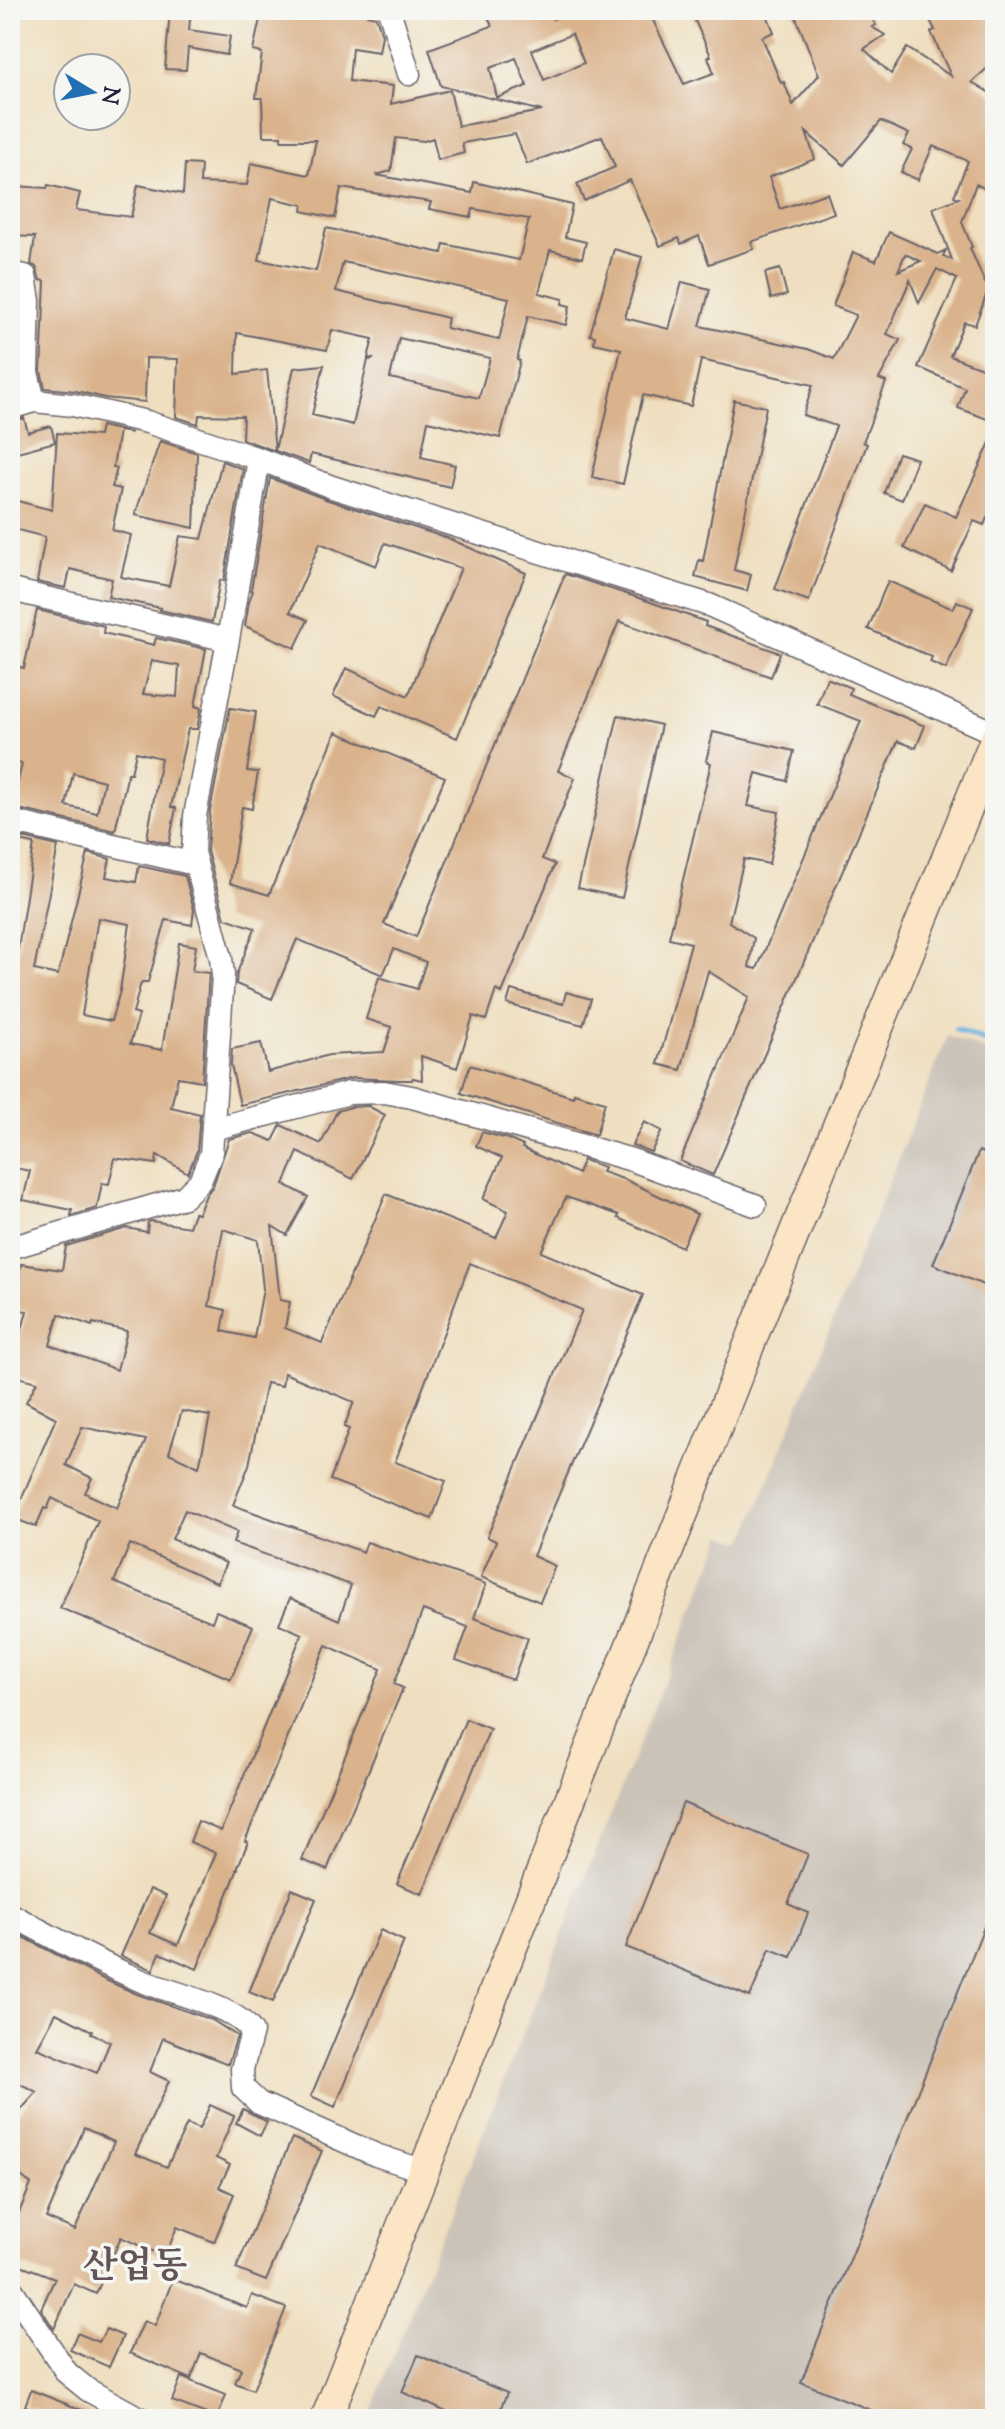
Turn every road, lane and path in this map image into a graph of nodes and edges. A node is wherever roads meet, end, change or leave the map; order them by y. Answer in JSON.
{"nodes":[{"id":1,"x":389,"y":10,"type":"edge"},
{"id":2,"x":409,"y":74,"type":"dead end"},
{"id":3,"x":10,"y":273,"type":"edge"},
{"id":4,"x":34,"y":401,"type":"junction"},
{"id":5,"x":10,"y":408,"type":"edge"},
{"id":6,"x":259,"y":459,"type":"junction"},
{"id":7,"x":11,"y":590,"type":"edge"},
{"id":8,"x":228,"y":640,"type":"junction"},
{"id":9,"x":995,"y":733,"type":"edge"},
{"id":10,"x":995,"y":740,"type":"edge"},
{"id":11,"x":10,"y":821,"type":"edge"},
{"id":12,"x":193,"y":852,"type":"junction"},
{"id":13,"x":213,"y":1129,"type":"junction"},
{"id":14,"x":755,"y":1205,"type":"dead end"},
{"id":15,"x":10,"y":1248,"type":"edge"},
{"id":16,"x":10,"y":1914,"type":"edge"},
{"id":17,"x":424,"y":2171,"type":"junction"},
{"id":18,"x":10,"y":2287,"type":"edge"},
{"id":19,"x":141,"y":2419,"type":"edge"},
{"id":20,"x":326,"y":2419,"type":"edge"}],
"edges":[{"from":1,"to":2,"type":"street"},
{"from":3,"to":4,"type":"street"},
{"from":4,"to":5,"type":"street"},
{"from":4,"to":6,"type":"street"},
{"from":6,"to":8,"type":"street"},
{"from":6,"to":9,"type":"street"},
{"from":7,"to":8,"type":"street"},
{"from":8,"to":12,"type":"street"},
{"from":10,"to":17,"type":"main road"},
{"from":11,"to":12,"type":"street"},
{"from":12,"to":13,"type":"street"},
{"from":13,"to":14,"type":"street"},
{"from":13,"to":15,"type":"street"},
{"from":16,"to":17,"type":"street"},
{"from":17,"to":20,"type":"main road"},
{"from":18,"to":19,"type":"street"}]}
